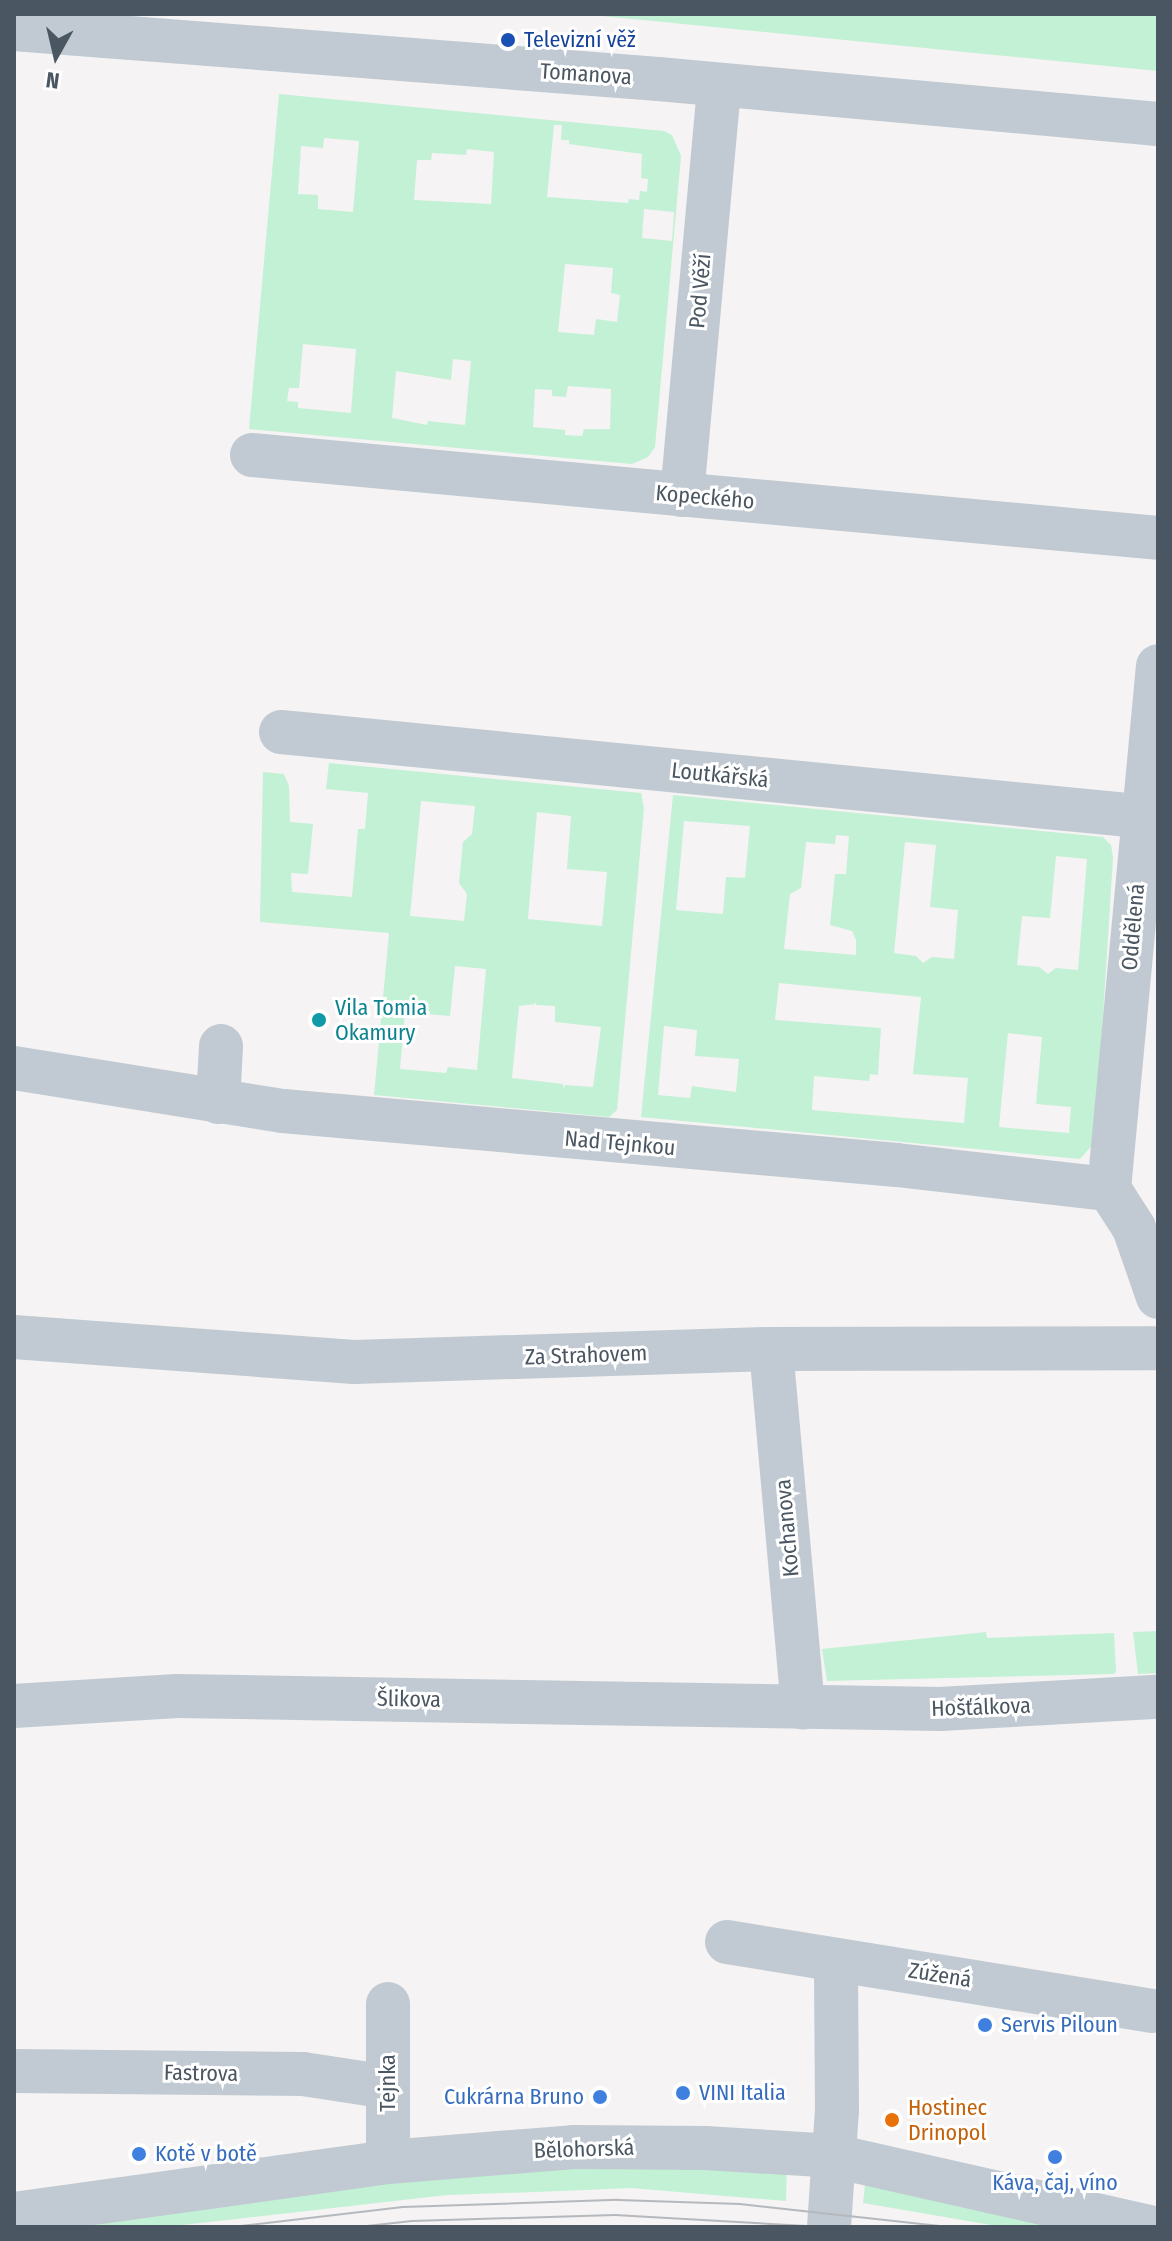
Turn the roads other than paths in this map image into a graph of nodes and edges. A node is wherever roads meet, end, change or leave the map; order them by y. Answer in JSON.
{"nodes":[{"id":1,"x":14,"y":29,"type":"edge"},
{"id":2,"x":719,"y":86,"type":"junction"},
{"id":3,"x":1158,"y":124,"type":"edge"},
{"id":4,"x":252,"y":455,"type":"dead end"},
{"id":5,"x":682,"y":495,"type":"junction"},
{"id":6,"x":1158,"y":538,"type":"edge"},
{"id":7,"x":1158,"y":666,"type":"edge"},
{"id":8,"x":281,"y":732,"type":"dead end"},
{"id":9,"x":1151,"y":818,"type":"edge"},
{"id":10,"x":221,"y":1046,"type":"dead end"},
{"id":11,"x":14,"y":1068,"type":"edge"},
{"id":12,"x":218,"y":1102,"type":"junction"},
{"id":13,"x":1109,"y":1189,"type":"junction"},
{"id":14,"x":1158,"y":1297,"type":"edge"},
{"id":15,"x":14,"y":1337,"type":"edge"},
{"id":16,"x":1158,"y":1348,"type":"edge"},
{"id":17,"x":771,"y":1349,"type":"junction"},
{"id":18,"x":1158,"y":1697,"type":"edge"},
{"id":19,"x":14,"y":1706,"type":"edge"},
{"id":20,"x":803,"y":1708,"type":"junction"},
{"id":21,"x":727,"y":1942,"type":"dead end"},
{"id":22,"x":836,"y":1961,"type":"junction"},
{"id":23,"x":388,"y":2004,"type":"dead end"},
{"id":24,"x":1152,"y":2011,"type":"dead end"},
{"id":25,"x":14,"y":2071,"type":"edge"},
{"id":26,"x":388,"y":2087,"type":"junction"},
{"id":27,"x":834,"y":2156,"type":"junction"},
{"id":28,"x":388,"y":2162,"type":"junction"},
{"id":29,"x":14,"y":2214,"type":"edge"},
{"id":30,"x":829,"y":2227,"type":"edge"},
{"id":31,"x":1149,"y":2227,"type":"edge"}],
"edges":[{"from":1,"to":2,"type":"street","name":"Tomanova"},
{"from":2,"to":3,"type":"street","name":"Tomanova"},
{"from":2,"to":5,"type":"street","name":"Pod Věží"},
{"from":4,"to":5,"type":"street","name":"Kopeckého"},
{"from":5,"to":6,"type":"street","name":"Kopeckého"},
{"from":7,"to":9,"type":"street","name":"Oddělená"},
{"from":8,"to":9,"type":"street","name":"Loutkářská"},
{"from":9,"to":13,"type":"street","name":"Oddělená"},
{"from":10,"to":12,"type":"street"},
{"from":11,"to":12,"type":"street","name":"Nad Tejnkou"},
{"from":12,"to":13,"type":"street","name":"Nad Tejnkou"},
{"from":13,"to":14,"type":"street"},
{"from":15,"to":17,"type":"street","name":"Za Strahovem"},
{"from":16,"to":17,"type":"street","name":"Za Strahovem"},
{"from":17,"to":20,"type":"street","name":"Kochanova"},
{"from":18,"to":20,"type":"street","name":"Hošťálkova"},
{"from":19,"to":20,"type":"street","name":"Šlikova"},
{"from":21,"to":22,"type":"street","name":"Zúžená"},
{"from":22,"to":24,"type":"street","name":"Zúžená"},
{"from":22,"to":27,"type":"street"},
{"from":23,"to":26,"type":"street","name":"Tejnka"},
{"from":25,"to":26,"type":"street","name":"Fastrova"},
{"from":26,"to":28,"type":"street","name":"Tejnka"},
{"from":27,"to":28,"type":"street","name":"Bělohorská"},
{"from":27,"to":30,"type":"street"},
{"from":27,"to":31,"type":"street","name":"Bělohorská"},
{"from":28,"to":29,"type":"street","name":"Bělohorská"}]}
